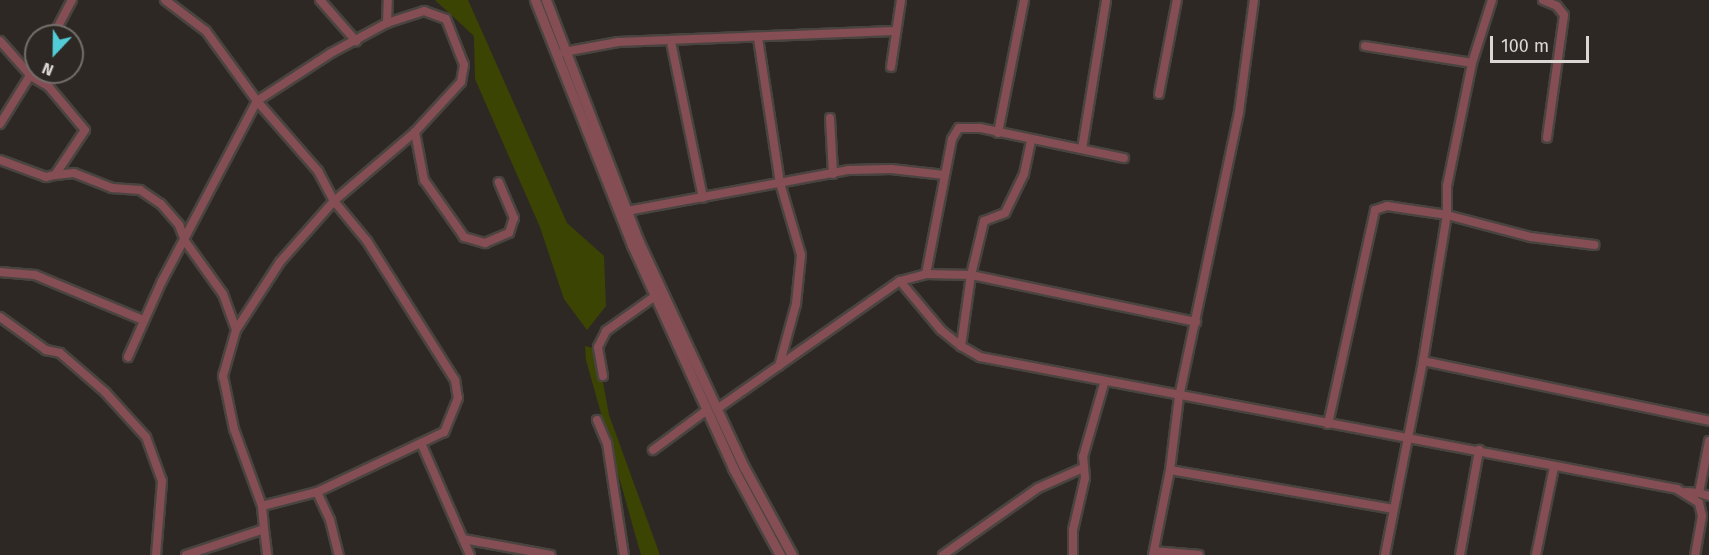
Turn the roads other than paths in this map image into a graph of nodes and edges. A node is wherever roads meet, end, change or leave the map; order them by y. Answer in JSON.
{"nodes":[{"id":1,"x":72,"y":0,"type":"edge"},
{"id":2,"x":165,"y":0,"type":"edge"},
{"id":3,"x":320,"y":0,"type":"edge"},
{"id":4,"x":388,"y":0,"type":"edge"},
{"id":5,"x":535,"y":0,"type":"edge"},
{"id":6,"x":546,"y":0,"type":"edge"},
{"id":7,"x":901,"y":0,"type":"edge"},
{"id":8,"x":1024,"y":0,"type":"edge"},
{"id":9,"x":1106,"y":0,"type":"edge"},
{"id":10,"x":1177,"y":0,"type":"edge"},
{"id":11,"x":1254,"y":0,"type":"edge"},
{"id":12,"x":1492,"y":0,"type":"edge"},
{"id":13,"x":1544,"y":0,"type":"edge"},
{"id":14,"x":387,"y":23,"type":"junction"},
{"id":15,"x":59,"y":24,"type":"edge"},
{"id":16,"x":894,"y":31,"type":"junction"},
{"id":17,"x":758,"y":38,"type":"junction"},
{"id":18,"x":0,"y":40,"type":"edge"},
{"id":19,"x":356,"y":40,"type":"junction"},
{"id":20,"x":671,"y":42,"type":"junction"},
{"id":21,"x":1365,"y":46,"type":"dead end"},
{"id":22,"x":564,"y":52,"type":"junction"},
{"id":23,"x":1472,"y":63,"type":"junction"},
{"id":24,"x":891,"y":67,"type":"dead end"},
{"id":25,"x":24,"y":68,"type":"edge"},
{"id":26,"x":26,"y":84,"type":"edge"},
{"id":27,"x":44,"y":84,"type":"edge"},
{"id":28,"x":1159,"y":94,"type":"dead end"},
{"id":29,"x":257,"y":101,"type":"junction"},
{"id":30,"x":830,"y":118,"type":"dead end"},
{"id":31,"x":0,"y":124,"type":"edge"},
{"id":32,"x":415,"y":132,"type":"junction"},
{"id":33,"x":998,"y":133,"type":"junction"},
{"id":34,"x":1546,"y":138,"type":"dead end"},
{"id":35,"x":1031,"y":141,"type":"junction"},
{"id":36,"x":1082,"y":149,"type":"junction"},
{"id":37,"x":1124,"y":158,"type":"dead end"},
{"id":38,"x":0,"y":160,"type":"edge"},
{"id":39,"x":833,"y":174,"type":"junction"},
{"id":40,"x":55,"y":175,"type":"junction"},
{"id":41,"x":945,"y":175,"type":"junction"},
{"id":42,"x":499,"y":182,"type":"dead end"},
{"id":43,"x":780,"y":183,"type":"junction"},
{"id":44,"x":703,"y":198,"type":"junction"},
{"id":45,"x":334,"y":201,"type":"junction"},
{"id":46,"x":627,"y":211,"type":"junction"},
{"id":47,"x":1447,"y":215,"type":"junction"},
{"id":48,"x":185,"y":241,"type":"junction"},
{"id":49,"x":1594,"y":245,"type":"dead end"},
{"id":50,"x":0,"y":272,"type":"edge"},
{"id":51,"x":926,"y":274,"type":"junction"},
{"id":52,"x":971,"y":275,"type":"junction"},
{"id":53,"x":900,"y":281,"type":"junction"},
{"id":54,"x":655,"y":296,"type":"junction"},
{"id":55,"x":0,"y":317,"type":"edge"},
{"id":56,"x":143,"y":320,"type":"junction"},
{"id":57,"x":1196,"y":321,"type":"junction"},
{"id":58,"x":236,"y":330,"type":"junction"},
{"id":59,"x":961,"y":346,"type":"junction"},
{"id":60,"x":128,"y":357,"type":"dead end"},
{"id":61,"x":1423,"y":361,"type":"junction"},
{"id":62,"x":779,"y":366,"type":"junction"},
{"id":63,"x":603,"y":376,"type":"dead end"},
{"id":64,"x":1104,"y":384,"type":"junction"},
{"id":65,"x":1179,"y":397,"type":"junction"},
{"id":66,"x":717,"y":409,"type":"junction"},
{"id":67,"x":707,"y":410,"type":"junction"},
{"id":68,"x":597,"y":420,"type":"dead end"},
{"id":69,"x":1709,"y":421,"type":"edge"},
{"id":70,"x":1328,"y":424,"type":"junction"},
{"id":71,"x":1408,"y":437,"type":"junction"},
{"id":72,"x":1709,"y":441,"type":"edge"},
{"id":73,"x":421,"y":443,"type":"junction"},
{"id":74,"x":653,"y":450,"type":"dead end"},
{"id":75,"x":1479,"y":450,"type":"junction"},
{"id":76,"x":1554,"y":467,"type":"junction"},
{"id":77,"x":1083,"y":468,"type":"junction"},
{"id":78,"x":1170,"y":470,"type":"junction"},
{"id":79,"x":1682,"y":491,"type":"junction"},
{"id":80,"x":316,"y":492,"type":"junction"},
{"id":81,"x":1699,"y":494,"type":"junction"},
{"id":82,"x":1709,"y":496,"type":"edge"},
{"id":83,"x":262,"y":506,"type":"junction"},
{"id":84,"x":1394,"y":510,"type":"junction"},
{"id":85,"x":264,"y":529,"type":"junction"},
{"id":86,"x":463,"y":539,"type":"junction"},
{"id":87,"x":1153,"y":553,"type":"edge"},
{"id":88,"x":156,"y":555,"type":"edge"},
{"id":89,"x":186,"y":555,"type":"edge"},
{"id":90,"x":267,"y":555,"type":"edge"},
{"id":91,"x":339,"y":555,"type":"edge"},
{"id":92,"x":470,"y":555,"type":"edge"},
{"id":93,"x":551,"y":555,"type":"edge"},
{"id":94,"x":624,"y":555,"type":"edge"},
{"id":95,"x":780,"y":555,"type":"edge"},
{"id":96,"x":792,"y":555,"type":"edge"},
{"id":97,"x":943,"y":555,"type":"edge"},
{"id":98,"x":1073,"y":555,"type":"edge"},
{"id":99,"x":1199,"y":555,"type":"edge"},
{"id":100,"x":1385,"y":555,"type":"edge"},
{"id":101,"x":1460,"y":555,"type":"edge"},
{"id":102,"x":1536,"y":555,"type":"edge"},
{"id":103,"x":1695,"y":555,"type":"edge"}],
"edges":[{"from":1,"to":15,"type":"street"},
{"from":2,"to":29,"type":"street"},
{"from":3,"to":19,"type":"street"},
{"from":4,"to":14,"type":"street"},
{"from":5,"to":54,"type":"street"},
{"from":6,"to":22,"type":"street"},
{"from":7,"to":16,"type":"street"},
{"from":8,"to":33,"type":"street"},
{"from":9,"to":36,"type":"street"},
{"from":10,"to":28,"type":"street"},
{"from":11,"to":57,"type":"street"},
{"from":12,"to":23,"type":"street"},
{"from":13,"to":34,"type":"street"},
{"from":14,"to":19,"type":"street"},
{"from":14,"to":32,"type":"street"},
{"from":16,"to":17,"type":"street"},
{"from":16,"to":24,"type":"street"},
{"from":17,"to":20,"type":"street"},
{"from":17,"to":43,"type":"street"},
{"from":18,"to":25,"type":"street"},
{"from":19,"to":29,"type":"street"},
{"from":20,"to":22,"type":"street"},
{"from":20,"to":44,"type":"street"},
{"from":21,"to":23,"type":"street"},
{"from":22,"to":46,"type":"street"},
{"from":23,"to":47,"type":"street"},
{"from":26,"to":31,"type":"street"},
{"from":27,"to":40,"type":"street"},
{"from":29,"to":45,"type":"street"},
{"from":29,"to":48,"type":"street"},
{"from":30,"to":39,"type":"street"},
{"from":32,"to":42,"type":"street"},
{"from":32,"to":45,"type":"street"},
{"from":33,"to":35,"type":"street"},
{"from":33,"to":41,"type":"street"},
{"from":35,"to":36,"type":"street"},
{"from":35,"to":52,"type":"street"},
{"from":36,"to":37,"type":"street"},
{"from":38,"to":40,"type":"street"},
{"from":39,"to":41,"type":"street"},
{"from":39,"to":43,"type":"street"},
{"from":40,"to":48,"type":"street"},
{"from":41,"to":51,"type":"street"},
{"from":43,"to":44,"type":"street"},
{"from":43,"to":62,"type":"street"},
{"from":44,"to":46,"type":"street"},
{"from":45,"to":58,"type":"street"},
{"from":45,"to":73,"type":"street"},
{"from":46,"to":66,"type":"street"},
{"from":47,"to":49,"type":"street"},
{"from":47,"to":61,"type":"street"},
{"from":47,"to":70,"type":"street"},
{"from":48,"to":56,"type":"street"},
{"from":48,"to":58,"type":"street"},
{"from":50,"to":56,"type":"street"},
{"from":51,"to":52,"type":"street"},
{"from":51,"to":53,"type":"street"},
{"from":52,"to":57,"type":"street"},
{"from":52,"to":59,"type":"street"},
{"from":53,"to":59,"type":"street"},
{"from":53,"to":62,"type":"street"},
{"from":54,"to":63,"type":"street"},
{"from":54,"to":67,"type":"street"},
{"from":55,"to":88,"type":"street"},
{"from":56,"to":60,"type":"street"},
{"from":57,"to":65,"type":"street"},
{"from":58,"to":83,"type":"street"},
{"from":59,"to":64,"type":"street"},
{"from":61,"to":69,"type":"street"},
{"from":61,"to":71,"type":"street"},
{"from":62,"to":66,"type":"street"},
{"from":64,"to":65,"type":"street"},
{"from":64,"to":77,"type":"street"},
{"from":65,"to":70,"type":"street"},
{"from":65,"to":78,"type":"street"},
{"from":66,"to":96,"type":"street"},
{"from":67,"to":74,"type":"street"},
{"from":67,"to":95,"type":"street"},
{"from":68,"to":94,"type":"street"},
{"from":70,"to":71,"type":"street"},
{"from":71,"to":75,"type":"street"},
{"from":71,"to":84,"type":"street"},
{"from":72,"to":81,"type":"street"},
{"from":73,"to":80,"type":"street"},
{"from":73,"to":86,"type":"street"},
{"from":75,"to":76,"type":"street"},
{"from":75,"to":101,"type":"street"},
{"from":76,"to":79,"type":"street"},
{"from":76,"to":102,"type":"street"},
{"from":77,"to":97,"type":"street"},
{"from":77,"to":98,"type":"street"},
{"from":78,"to":84,"type":"street"},
{"from":78,"to":87,"type":"street"},
{"from":79,"to":81,"type":"street"},
{"from":79,"to":103,"type":"street"},
{"from":80,"to":83,"type":"street"},
{"from":80,"to":91,"type":"street"},
{"from":81,"to":82,"type":"street"},
{"from":83,"to":85,"type":"street"},
{"from":84,"to":100,"type":"street"},
{"from":85,"to":89,"type":"street"},
{"from":85,"to":90,"type":"street"},
{"from":86,"to":92,"type":"street"},
{"from":86,"to":93,"type":"street"},
{"from":87,"to":99,"type":"street"}]}
